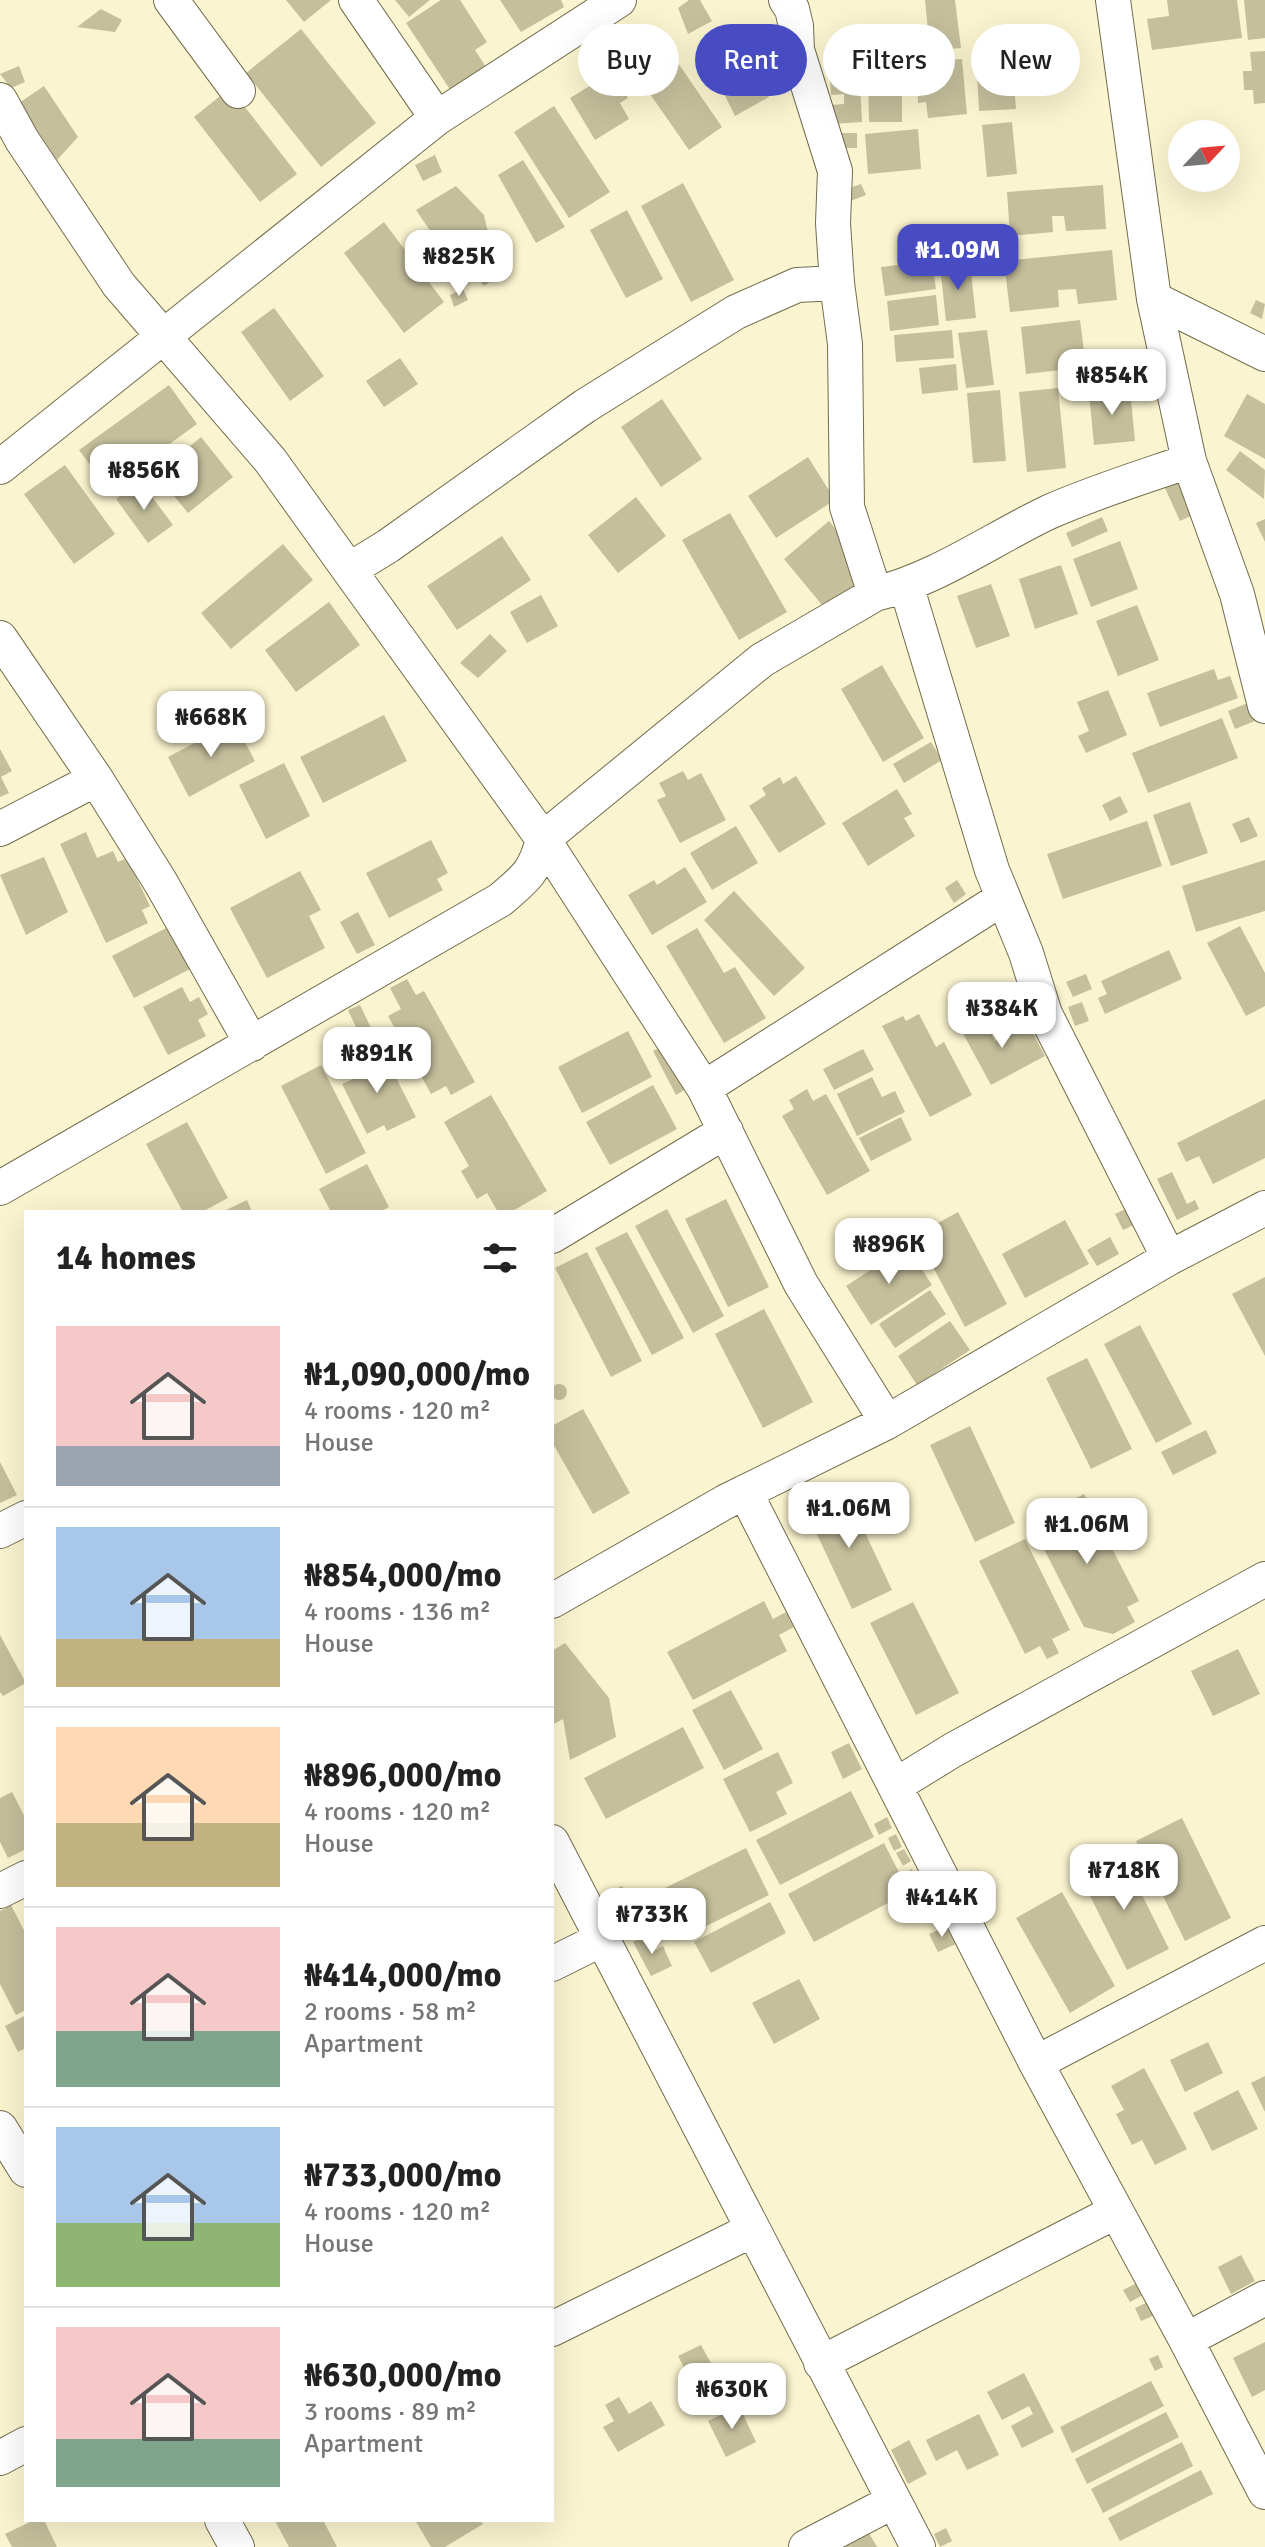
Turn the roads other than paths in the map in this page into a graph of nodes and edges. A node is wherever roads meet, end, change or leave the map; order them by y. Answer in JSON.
{"nodes":[{"id":1,"x":171,"y":0,"type":"edge"},
{"id":2,"x":356,"y":0,"type":"edge"},
{"id":3,"x":619,"y":0,"type":"edge"},
{"id":4,"x":786,"y":0,"type":"edge"},
{"id":5,"x":1113,"y":0,"type":"edge"},
{"id":6,"x":238,"y":91,"type":"dead end"},
{"id":7,"x":0,"y":100,"type":"edge"},
{"id":8,"x":437,"y":118,"type":"junction"},
{"id":9,"x":837,"y":283,"type":"junction"},
{"id":10,"x":1154,"y":299,"type":"junction"},
{"id":11,"x":163,"y":336,"type":"junction"},
{"id":12,"x":1265,"y":354,"type":"edge"},
{"id":13,"x":1189,"y":461,"type":"junction"},
{"id":14,"x":0,"y":467,"type":"edge"},
{"id":15,"x":349,"y":570,"type":"junction"},
{"id":16,"x":890,"y":589,"type":"junction"},
{"id":17,"x":0,"y":638,"type":"edge"},
{"id":18,"x":1264,"y":697,"type":"edge"},
{"id":19,"x":96,"y":779,"type":"junction"},
{"id":20,"x":0,"y":829,"type":"edge"},
{"id":21,"x":543,"y":839,"type":"junction"},
{"id":22,"x":1003,"y":898,"type":"junction"},
{"id":23,"x":252,"y":1044,"type":"junction"},
{"id":24,"x":704,"y":1088,"type":"junction"},
{"id":25,"x":726,"y":1131,"type":"junction"},
{"id":26,"x":0,"y":1188,"type":"edge"},
{"id":27,"x":1265,"y":1208,"type":"edge"},
{"id":28,"x":554,"y":1235,"type":"edge"},
{"id":29,"x":1169,"y":1258,"type":"junction"},
{"id":30,"x":887,"y":1422,"type":"junction"},
{"id":31,"x":745,"y":1492,"type":"junction"},
{"id":32,"x":24,"y":1519,"type":"edge"},
{"id":33,"x":0,"y":1531,"type":"edge"},
{"id":34,"x":1265,"y":1579,"type":"edge"},
{"id":35,"x":554,"y":1600,"type":"edge"},
{"id":36,"x":896,"y":1785,"type":"junction"},
{"id":37,"x":554,"y":1846,"type":"edge"},
{"id":38,"x":24,"y":1879,"type":"edge"},
{"id":39,"x":0,"y":1891,"type":"edge"},
{"id":40,"x":602,"y":1939,"type":"junction"},
{"id":41,"x":1265,"y":1943,"type":"edge"},
{"id":42,"x":554,"y":1963,"type":"edge"},
{"id":43,"x":1036,"y":2063,"type":"junction"},
{"id":44,"x":0,"y":2128,"type":"edge"},
{"id":45,"x":24,"y":2167,"type":"edge"},
{"id":46,"x":1115,"y":2212,"type":"junction"},
{"id":47,"x":752,"y":2230,"type":"junction"},
{"id":48,"x":1265,"y":2298,"type":"edge"},
{"id":49,"x":554,"y":2328,"type":"edge"},
{"id":50,"x":1186,"y":2340,"type":"junction"},
{"id":51,"x":821,"y":2363,"type":"junction"},
{"id":52,"x":24,"y":2445,"type":"edge"},
{"id":53,"x":0,"y":2458,"type":"edge"},
{"id":54,"x":1265,"y":2492,"type":"edge"},
{"id":55,"x":894,"y":2501,"type":"junction"},
{"id":56,"x":223,"y":2522,"type":"edge"},
{"id":57,"x":237,"y":2547,"type":"edge"},
{"id":58,"x":806,"y":2547,"type":"edge"},
{"id":59,"x":918,"y":2547,"type":"edge"}],
"edges":[{"from":1,"to":6,"type":"street"},
{"from":2,"to":8,"type":"street"},
{"from":3,"to":8,"type":"street"},
{"from":4,"to":9,"type":"street"},
{"from":5,"to":10,"type":"street"},
{"from":7,"to":11,"type":"street"},
{"from":8,"to":11,"type":"street"},
{"from":9,"to":15,"type":"street"},
{"from":9,"to":16,"type":"street"},
{"from":10,"to":12,"type":"street"},
{"from":10,"to":13,"type":"street"},
{"from":11,"to":14,"type":"street"},
{"from":11,"to":15,"type":"street"},
{"from":13,"to":16,"type":"street"},
{"from":13,"to":18,"type":"street"},
{"from":15,"to":21,"type":"street"},
{"from":16,"to":21,"type":"street"},
{"from":16,"to":22,"type":"street"},
{"from":17,"to":19,"type":"street"},
{"from":19,"to":20,"type":"street"},
{"from":19,"to":23,"type":"street"},
{"from":21,"to":23,"type":"street"},
{"from":21,"to":24,"type":"street"},
{"from":22,"to":24,"type":"street"},
{"from":22,"to":29,"type":"street"},
{"from":23,"to":26,"type":"street"},
{"from":24,"to":25,"type":"street"},
{"from":25,"to":28,"type":"street"},
{"from":25,"to":30,"type":"street"},
{"from":27,"to":29,"type":"street"},
{"from":29,"to":30,"type":"street"},
{"from":30,"to":31,"type":"street"},
{"from":31,"to":35,"type":"street"},
{"from":31,"to":36,"type":"street"},
{"from":32,"to":33,"type":"street"},
{"from":34,"to":36,"type":"street"},
{"from":36,"to":43,"type":"street"},
{"from":37,"to":40,"type":"street"},
{"from":38,"to":39,"type":"street"},
{"from":40,"to":42,"type":"street"},
{"from":40,"to":47,"type":"street"},
{"from":41,"to":43,"type":"street"},
{"from":43,"to":46,"type":"street"},
{"from":44,"to":45,"type":"street"},
{"from":46,"to":50,"type":"street"},
{"from":46,"to":51,"type":"street"},
{"from":47,"to":49,"type":"street"},
{"from":47,"to":51,"type":"street"},
{"from":48,"to":50,"type":"street"},
{"from":50,"to":54,"type":"street"},
{"from":51,"to":55,"type":"street"},
{"from":52,"to":53,"type":"street"},
{"from":55,"to":58,"type":"street"},
{"from":55,"to":59,"type":"street"},
{"from":56,"to":57,"type":"street"}]}
